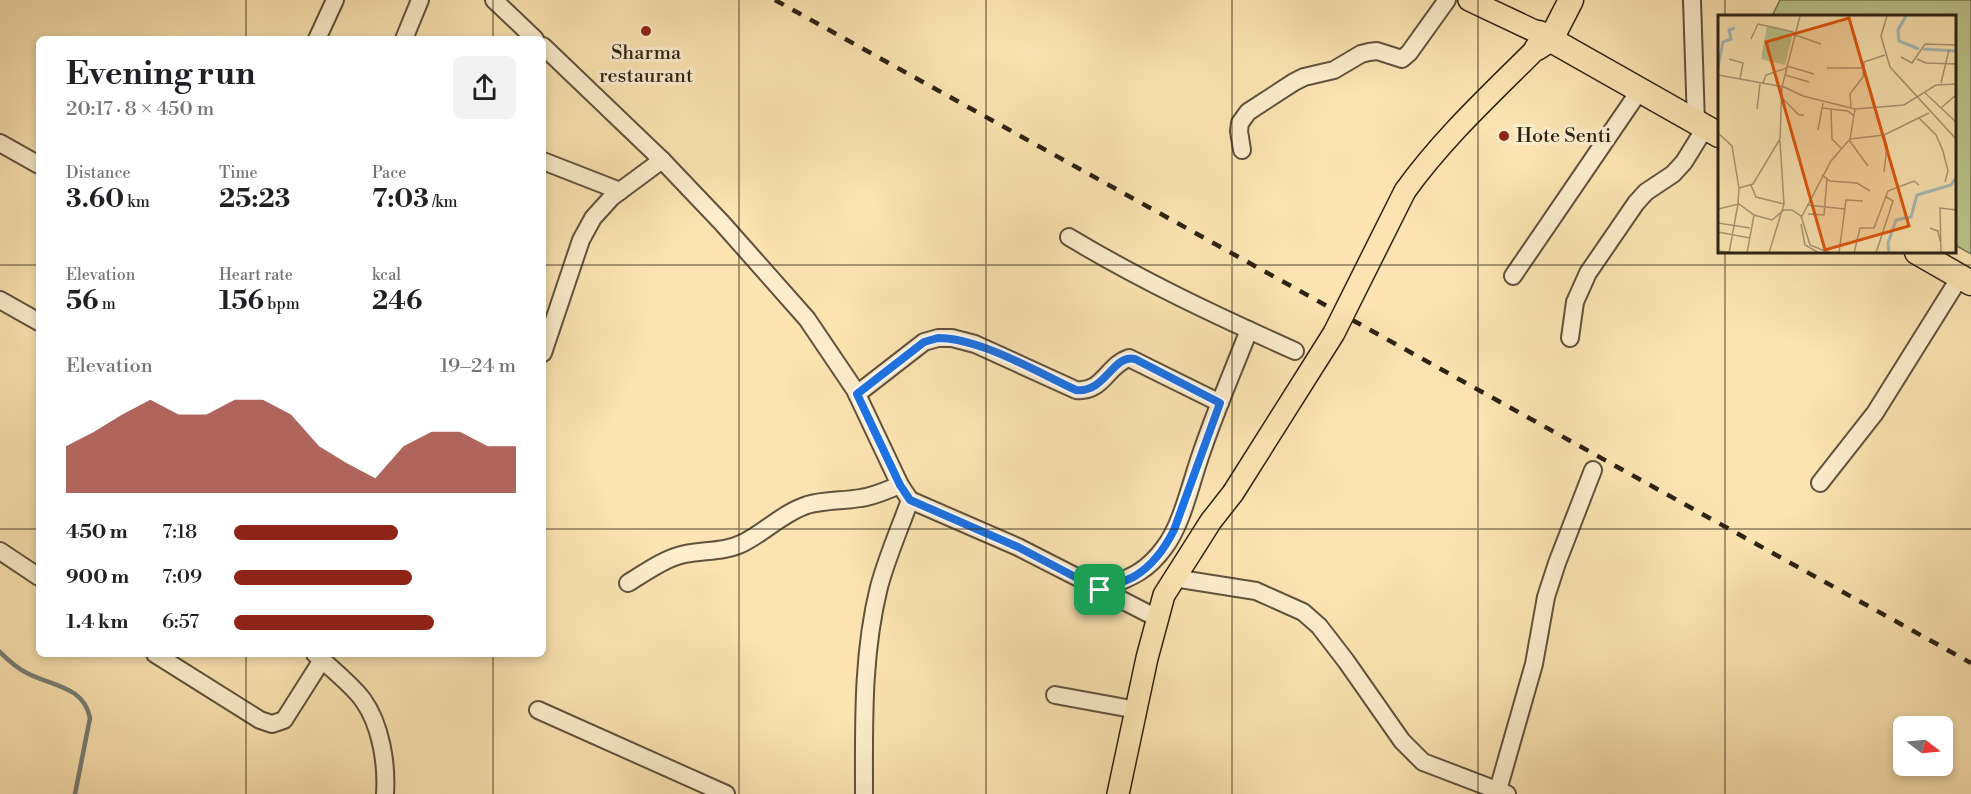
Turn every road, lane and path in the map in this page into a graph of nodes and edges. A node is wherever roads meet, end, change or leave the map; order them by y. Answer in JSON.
{"nodes":[{"id":1,"x":335,"y":0,"type":"edge"},
{"id":2,"x":420,"y":0,"type":"edge"},
{"id":3,"x":495,"y":0,"type":"edge"},
{"id":4,"x":1447,"y":0,"type":"edge"},
{"id":5,"x":1469,"y":0,"type":"edge"},
{"id":6,"x":1554,"y":0,"type":"edge"},
{"id":7,"x":1571,"y":0,"type":"edge"},
{"id":8,"x":1692,"y":0,"type":"edge"},
{"id":9,"x":318,"y":36,"type":"edge"},
{"id":10,"x":405,"y":36,"type":"edge"},
{"id":11,"x":532,"y":36,"type":"edge"},
{"id":12,"x":1542,"y":40,"type":"junction"},
{"id":13,"x":546,"y":49,"type":"edge"},
{"id":14,"x":1640,"y":90,"type":"junction"},
{"id":15,"x":1707,"y":129,"type":"edge"},
{"id":16,"x":0,"y":143,"type":"edge"},
{"id":17,"x":1242,"y":150,"type":"dead end"},
{"id":18,"x":662,"y":160,"type":"junction"},
{"id":19,"x":546,"y":162,"type":"edge"},
{"id":20,"x":36,"y":163,"type":"edge"},
{"id":21,"x":620,"y":191,"type":"junction"},
{"id":22,"x":1069,"y":237,"type":"dead end"},
{"id":23,"x":1920,"y":254,"type":"edge"},
{"id":24,"x":1513,"y":276,"type":"dead end"},
{"id":25,"x":1966,"y":280,"type":"edge"},
{"id":26,"x":0,"y":300,"type":"edge"},
{"id":27,"x":36,"y":320,"type":"edge"},
{"id":28,"x":1249,"y":330,"type":"junction"},
{"id":29,"x":1570,"y":338,"type":"dead end"},
{"id":30,"x":546,"y":344,"type":"edge"},
{"id":31,"x":1295,"y":351,"type":"dead end"},
{"id":32,"x":857,"y":394,"type":"junction"},
{"id":33,"x":1220,"y":403,"type":"junction"},
{"id":34,"x":1593,"y":470,"type":"dead end"},
{"id":35,"x":1820,"y":483,"type":"dead end"},
{"id":36,"x":900,"y":485,"type":"junction"},
{"id":37,"x":910,"y":500,"type":"junction"},
{"id":38,"x":0,"y":550,"type":"edge"},
{"id":39,"x":36,"y":575,"type":"edge"},
{"id":40,"x":1174,"y":578,"type":"junction"},
{"id":41,"x":628,"y":583,"type":"dead end"},
{"id":42,"x":1100,"y":590,"type":"junction"},
{"id":43,"x":1157,"y":618,"type":"junction"},
{"id":44,"x":160,"y":657,"type":"edge"},
{"id":45,"x":319,"y":657,"type":"edge"},
{"id":46,"x":1055,"y":694,"type":"dead end"},
{"id":47,"x":538,"y":710,"type":"dead end"},
{"id":48,"x":1137,"y":710,"type":"junction"},
{"id":49,"x":1502,"y":792,"type":"edge"},
{"id":50,"x":385,"y":794,"type":"edge"},
{"id":51,"x":726,"y":794,"type":"edge"},
{"id":52,"x":864,"y":794,"type":"edge"},
{"id":53,"x":1118,"y":794,"type":"edge"}],
"edges":[{"from":1,"to":9,"type":"street"},
{"from":2,"to":10,"type":"street"},
{"from":3,"to":11,"type":"street"},
{"from":4,"to":17,"type":"street"},
{"from":5,"to":12,"type":"main road"},
{"from":6,"to":12,"type":"highway"},
{"from":7,"to":12,"type":"highway"},
{"from":8,"to":15,"type":"street"},
{"from":12,"to":14,"type":"highway"},
{"from":12,"to":40,"type":"main road","bridge":true},
{"from":13,"to":18,"type":"street"},
{"from":14,"to":15,"type":"highway"},
{"from":14,"to":24,"type":"street"},
{"from":15,"to":29,"type":"street"},
{"from":16,"to":20,"type":"street"},
{"from":18,"to":21,"type":"street"},
{"from":18,"to":32,"type":"street"},
{"from":19,"to":21,"type":"street"},
{"from":21,"to":30,"type":"street"},
{"from":22,"to":28,"type":"street"},
{"from":23,"to":25,"type":"highway"},
{"from":25,"to":35,"type":"street"},
{"from":26,"to":27,"type":"street"},
{"from":28,"to":31,"type":"street"},
{"from":28,"to":33,"type":"street"},
{"from":32,"to":33,"type":"street"},
{"from":32,"to":36,"type":"street"},
{"from":33,"to":42,"type":"street"},
{"from":34,"to":49,"type":"street"},
{"from":36,"to":37,"type":"street"},
{"from":36,"to":41,"type":"street"},
{"from":37,"to":42,"type":"street"},
{"from":37,"to":52,"type":"street"},
{"from":38,"to":39,"type":"street"},
{"from":40,"to":43,"type":"main road"},
{"from":40,"to":49,"type":"street"},
{"from":42,"to":43,"type":"street"},
{"from":43,"to":48,"type":"main road"},
{"from":44,"to":45,"type":"street"},
{"from":45,"to":50,"type":"street"},
{"from":46,"to":48,"type":"street"},
{"from":47,"to":51,"type":"street"},
{"from":48,"to":53,"type":"main road"}]}
